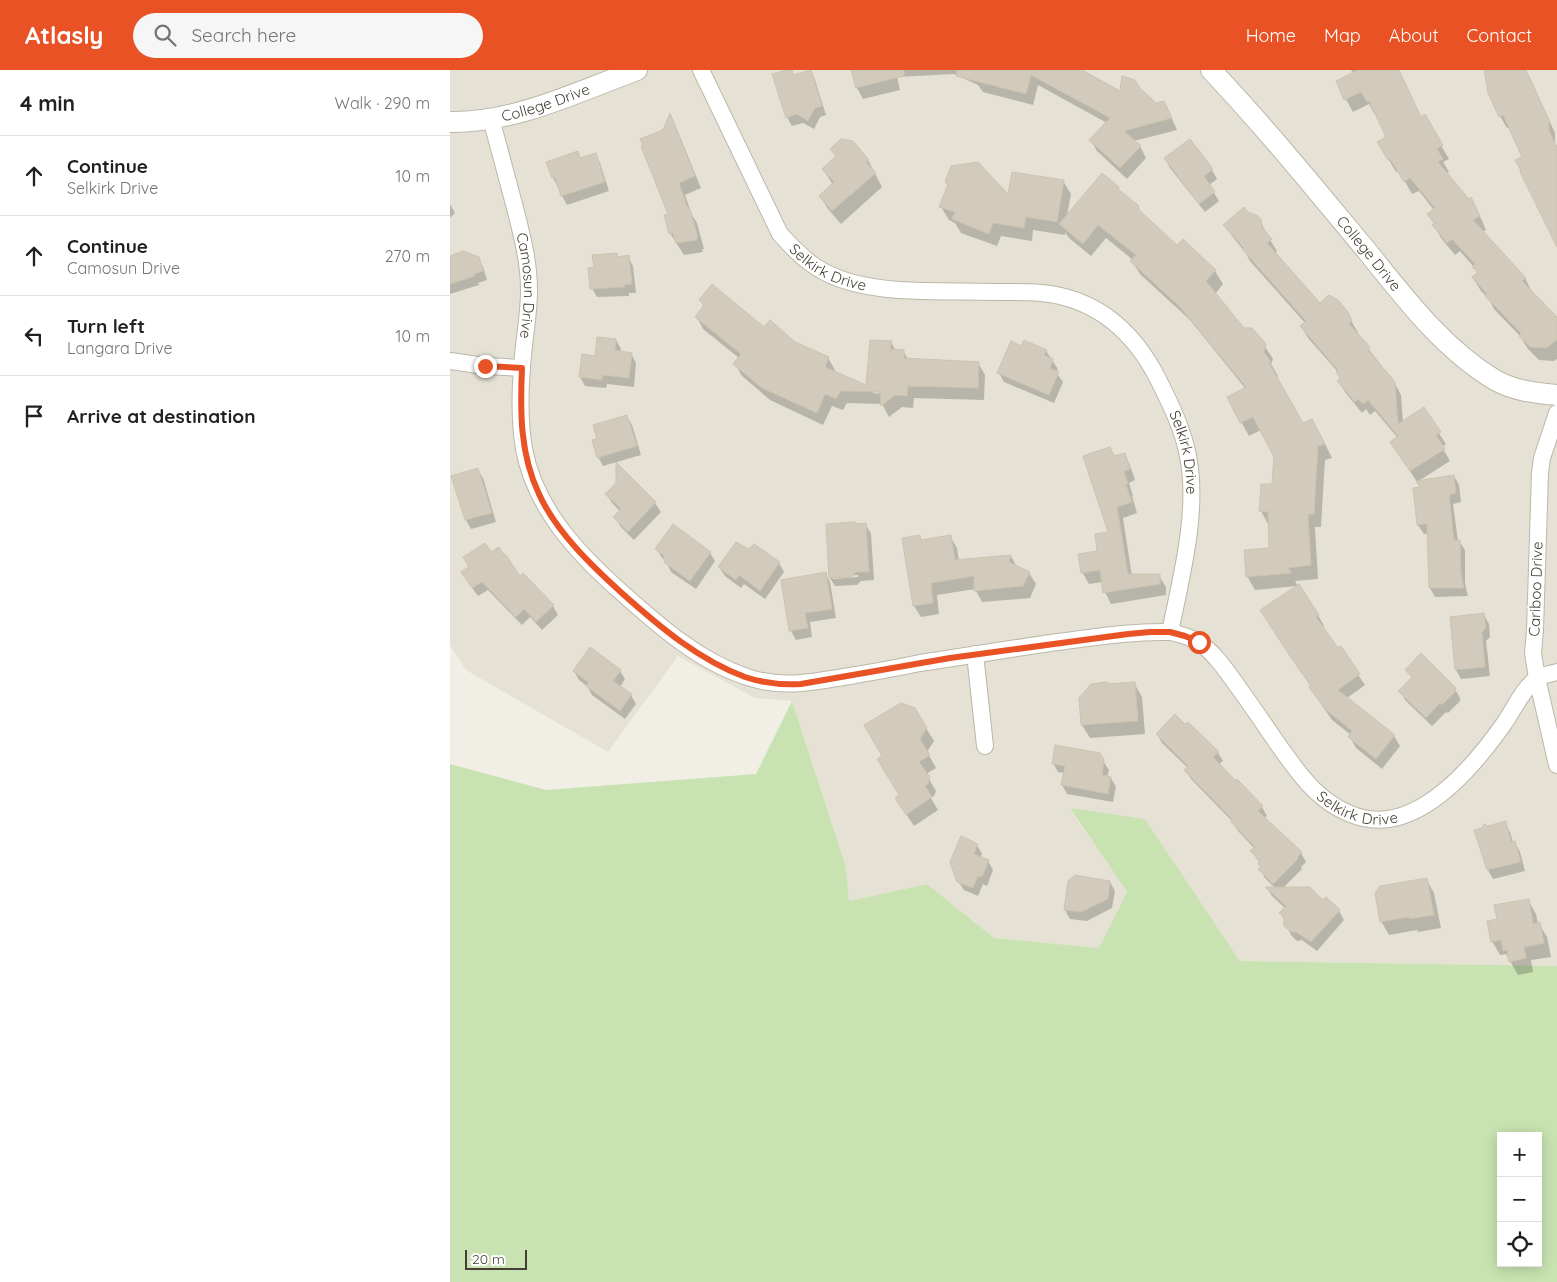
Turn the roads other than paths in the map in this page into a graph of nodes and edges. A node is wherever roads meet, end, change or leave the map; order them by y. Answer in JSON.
{"nodes":[{"id":1,"x":637,"y":70,"type":"edge"},
{"id":2,"x":701,"y":70,"type":"edge"},
{"id":3,"x":1211,"y":70,"type":"edge"},
{"id":4,"x":491,"y":119,"type":"junction"},
{"id":5,"x":450,"y":122,"type":"edge"},
{"id":6,"x":450,"y":362,"type":"edge"},
{"id":7,"x":522,"y":368,"type":"junction"},
{"id":8,"x":1557,"y":395,"type":"edge"},
{"id":9,"x":1557,"y":413,"type":"edge"},
{"id":10,"x":1170,"y":632,"type":"junction"},
{"id":11,"x":975,"y":654,"type":"junction"},
{"id":12,"x":1557,"y":672,"type":"edge"},
{"id":13,"x":1536,"y":678,"type":"junction"},
{"id":14,"x":985,"y":746,"type":"dead end"},
{"id":15,"x":1557,"y":765,"type":"edge"}],
"edges":[{"from":1,"to":4,"type":"street","name":"College Drive"},
{"from":2,"to":10,"type":"street","name":"Selkirk Drive"},
{"from":3,"to":8,"type":"street","name":"College Drive"},
{"from":4,"to":5,"type":"street","name":"College Drive"},
{"from":4,"to":7,"type":"street","name":"Camosun Drive"},
{"from":6,"to":7,"type":"street"},
{"from":7,"to":11,"type":"street","name":"Camosun Drive"},
{"from":9,"to":13,"type":"street","name":"Cariboo Drive"},
{"from":10,"to":11,"type":"street","name":"Camosun Drive"},
{"from":10,"to":13,"type":"street","name":"Selkirk Drive"},
{"from":11,"to":14,"type":"street"},
{"from":12,"to":13,"type":"street"},
{"from":13,"to":15,"type":"street","name":"Cariboo Drive"}]}
